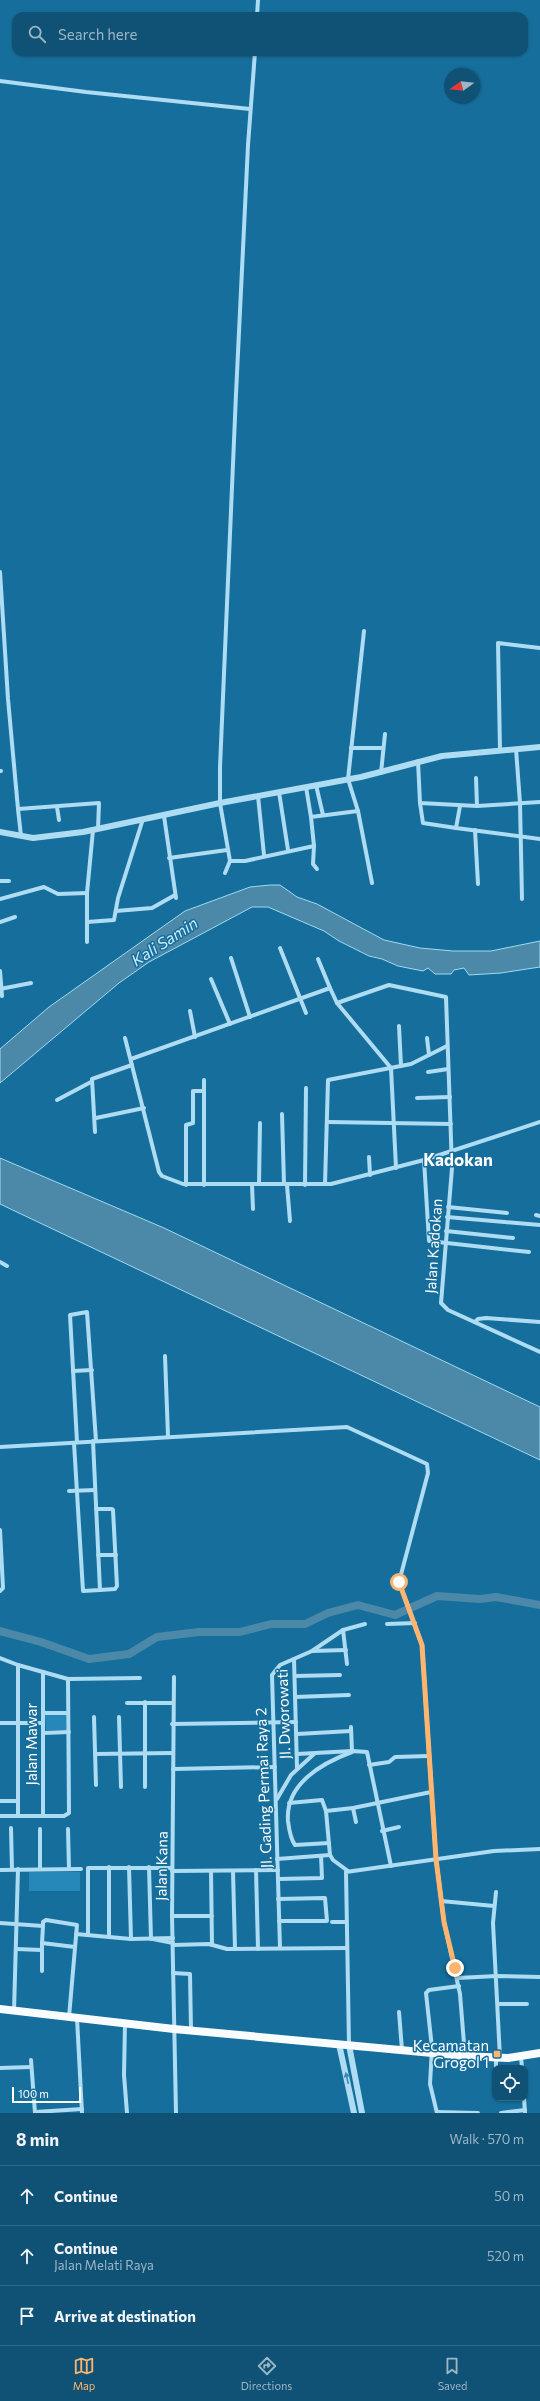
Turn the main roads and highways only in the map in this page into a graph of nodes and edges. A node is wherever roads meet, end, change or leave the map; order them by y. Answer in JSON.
{"nodes":[{"id":1,"x":0,"y":2009,"type":"edge"},
{"id":2,"x":540,"y":2053,"type":"edge"}],
"edges":[{"from":1,"to":2,"type":"main road"}]}
